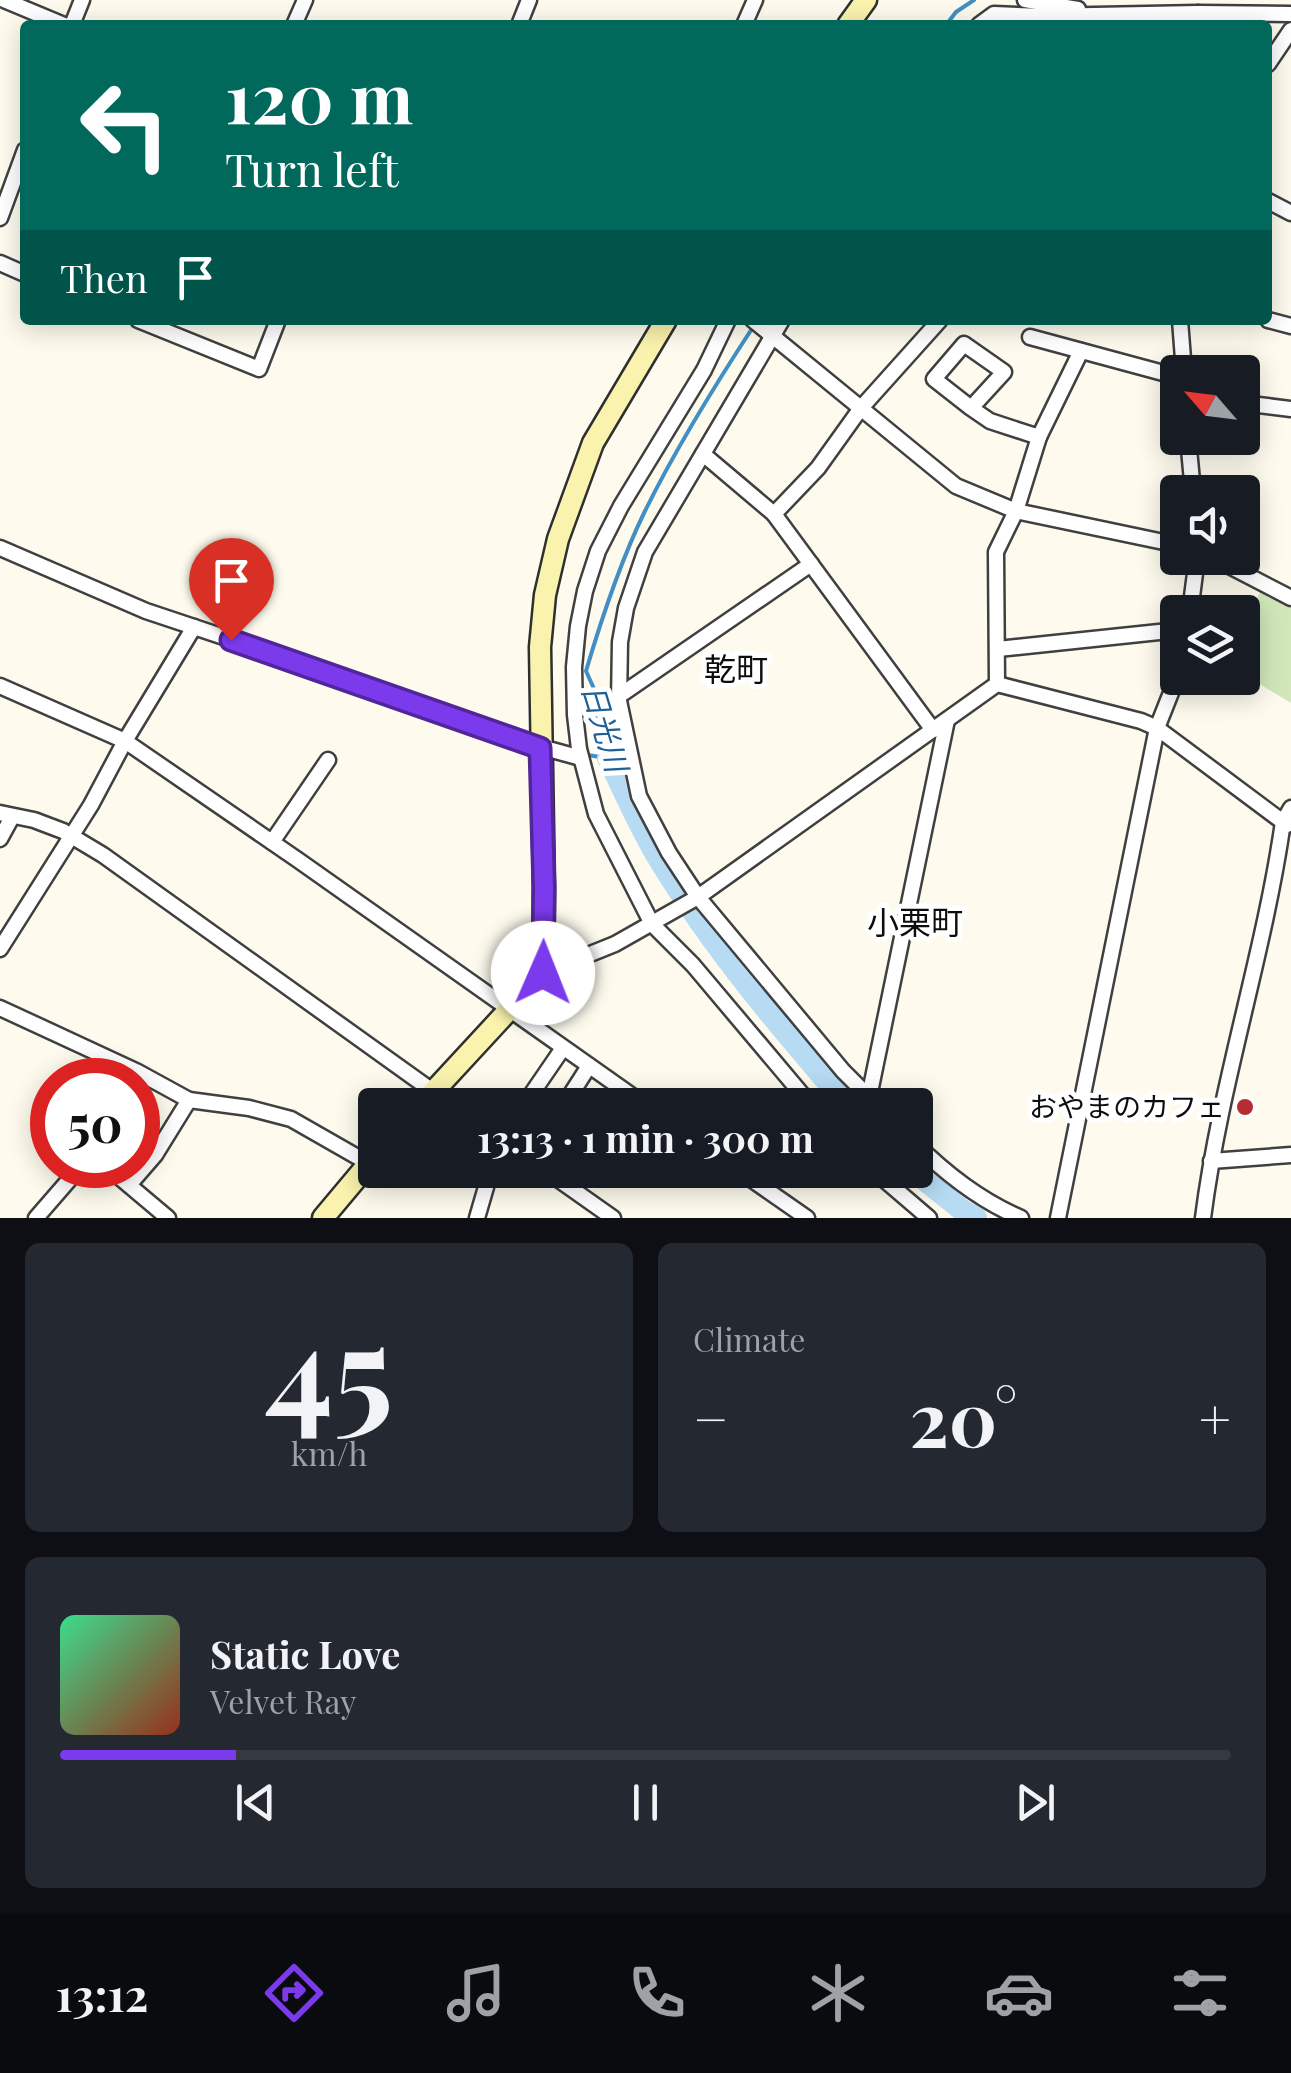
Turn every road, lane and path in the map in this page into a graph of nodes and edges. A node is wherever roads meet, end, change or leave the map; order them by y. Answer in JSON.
{"nodes":[{"id":1,"x":4,"y":0,"type":"edge"},
{"id":2,"x":1025,"y":0,"type":"edge"},
{"id":3,"x":1291,"y":14,"type":"edge"},
{"id":4,"x":1089,"y":15,"type":"junction"},
{"id":5,"x":1193,"y":19,"type":"edge"},
{"id":6,"x":52,"y":20,"type":"edge"},
{"id":7,"x":986,"y":20,"type":"edge"},
{"id":8,"x":1048,"y":20,"type":"edge"},
{"id":9,"x":1291,"y":30,"type":"edge"},
{"id":10,"x":1272,"y":58,"type":"edge"},
{"id":11,"x":20,"y":164,"type":"edge"},
{"id":12,"x":0,"y":218,"type":"edge"},
{"id":13,"x":276,"y":325,"type":"edge"},
{"id":14,"x":663,"y":325,"type":"edge"},
{"id":15,"x":726,"y":325,"type":"edge"},
{"id":16,"x":759,"y":325,"type":"edge"},
{"id":17,"x":778,"y":325,"type":"edge"},
{"id":18,"x":936,"y":325,"type":"edge"},
{"id":19,"x":1180,"y":325,"type":"edge"},
{"id":20,"x":174,"y":327,"type":"edge"},
{"id":21,"x":770,"y":335,"type":"junction"},
{"id":22,"x":1030,"y":338,"type":"dead end"},
{"id":23,"x":1081,"y":351,"type":"junction"},
{"id":24,"x":1181,"y":355,"type":"edge"},
{"id":25,"x":1160,"y":369,"type":"edge"},
{"id":26,"x":1260,"y":405,"type":"edge"},
{"id":27,"x":861,"y":408,"type":"junction"},
{"id":28,"x":971,"y":408,"type":"junction"},
{"id":29,"x":1291,"y":409,"type":"edge"},
{"id":30,"x":1040,"y":437,"type":"junction"},
{"id":31,"x":703,"y":454,"type":"junction"},
{"id":32,"x":1016,"y":511,"type":"junction"},
{"id":33,"x":774,"y":514,"type":"junction"},
{"id":34,"x":1160,"y":541,"type":"edge"},
{"id":35,"x":0,"y":548,"type":"edge"},
{"id":36,"x":810,"y":564,"type":"junction"},
{"id":37,"x":1247,"y":575,"type":"edge"},
{"id":38,"x":1291,"y":598,"type":"edge"},
{"id":39,"x":194,"y":627,"type":"junction"},
{"id":40,"x":1160,"y":632,"type":"edge"},
{"id":41,"x":998,"y":648,"type":"junction"},
{"id":42,"x":996,"y":684,"type":"junction"},
{"id":43,"x":0,"y":686,"type":"edge"},
{"id":44,"x":1170,"y":695,"type":"edge"},
{"id":45,"x":618,"y":696,"type":"junction"},
{"id":46,"x":947,"y":720,"type":"junction"},
{"id":47,"x":1158,"y":728,"type":"junction"},
{"id":48,"x":933,"y":730,"type":"junction"},
{"id":49,"x":125,"y":741,"type":"junction"},
{"id":50,"x":540,"y":748,"type":"junction"},
{"id":51,"x":582,"y":758,"type":"junction"},
{"id":52,"x":328,"y":760,"type":"dead end"},
{"id":53,"x":1291,"y":808,"type":"edge"},
{"id":54,"x":6,"y":815,"type":"edge"},
{"id":55,"x":1287,"y":825,"type":"edge"},
{"id":56,"x":71,"y":836,"type":"junction"},
{"id":57,"x":0,"y":839,"type":"edge"},
{"id":58,"x":272,"y":842,"type":"junction"},
{"id":59,"x":696,"y":898,"type":"junction"},
{"id":60,"x":654,"y":922,"type":"junction"},
{"id":61,"x":0,"y":949,"type":"edge"},
{"id":62,"x":543,"y":973,"type":"junction"},
{"id":63,"x":0,"y":1008,"type":"edge"},
{"id":64,"x":508,"y":1010,"type":"junction"},
{"id":65,"x":563,"y":1048,"type":"junction"},
{"id":66,"x":589,"y":1066,"type":"junction"},
{"id":67,"x":414,"y":1088,"type":"edge"},
{"id":68,"x":436,"y":1088,"type":"edge"},
{"id":69,"x":536,"y":1088,"type":"edge"},
{"id":70,"x":575,"y":1088,"type":"edge"},
{"id":71,"x":621,"y":1088,"type":"edge"},
{"id":72,"x":797,"y":1088,"type":"edge"},
{"id":73,"x":860,"y":1088,"type":"edge"},
{"id":74,"x":876,"y":1088,"type":"edge"},
{"id":75,"x":190,"y":1100,"type":"junction"},
{"id":76,"x":160,"y":1147,"type":"edge"},
{"id":77,"x":358,"y":1153,"type":"edge"},
{"id":78,"x":1291,"y":1155,"type":"edge"},
{"id":79,"x":933,"y":1159,"type":"edge"},
{"id":80,"x":1210,"y":1162,"type":"junction"},
{"id":81,"x":358,"y":1176,"type":"edge"},
{"id":82,"x":62,"y":1188,"type":"edge"},
{"id":83,"x":133,"y":1188,"type":"edge"},
{"id":84,"x":486,"y":1188,"type":"edge"},
{"id":85,"x":566,"y":1188,"type":"edge"},
{"id":86,"x":763,"y":1188,"type":"edge"},
{"id":87,"x":894,"y":1188,"type":"edge"},
{"id":88,"x":596,"y":1213,"type":"edge"},
{"id":89,"x":804,"y":1217,"type":"edge"},
{"id":90,"x":36,"y":1218,"type":"edge"},
{"id":91,"x":168,"y":1218,"type":"edge"},
{"id":92,"x":322,"y":1218,"type":"edge"},
{"id":93,"x":477,"y":1218,"type":"edge"},
{"id":94,"x":613,"y":1218,"type":"edge"},
{"id":95,"x":929,"y":1218,"type":"edge"},
{"id":96,"x":1021,"y":1218,"type":"edge"},
{"id":97,"x":1058,"y":1218,"type":"edge"},
{"id":98,"x":1203,"y":1218,"type":"edge"}],
"edges":[{"from":1,"to":6,"type":"street"},
{"from":2,"to":4,"type":"street"},
{"from":3,"to":5,"type":"street"},
{"from":4,"to":5,"type":"street"},
{"from":4,"to":8,"type":"street"},
{"from":7,"to":8,"type":"street"},
{"from":9,"to":10,"type":"street"},
{"from":11,"to":12,"type":"street"},
{"from":13,"to":20,"type":"street"},
{"from":14,"to":50,"type":"main road"},
{"from":15,"to":51,"type":"street"},
{"from":16,"to":21,"type":"street"},
{"from":17,"to":21,"type":"street"},
{"from":18,"to":27,"type":"street"},
{"from":19,"to":24,"type":"street"},
{"from":21,"to":27,"type":"street"},
{"from":21,"to":31,"type":"street"},
{"from":22,"to":23,"type":"street"},
{"from":23,"to":25,"type":"street"},
{"from":23,"to":30,"type":"street"},
{"from":26,"to":29,"type":"street"},
{"from":27,"to":32,"type":"street"},
{"from":27,"to":33,"type":"street"},
{"from":28,"to":28,"type":"street"},
{"from":28,"to":30,"type":"street"},
{"from":30,"to":32,"type":"street"},
{"from":31,"to":33,"type":"street"},
{"from":31,"to":45,"type":"street"},
{"from":32,"to":34,"type":"street"},
{"from":32,"to":41,"type":"street"},
{"from":33,"to":36,"type":"street"},
{"from":35,"to":39,"type":"street"},
{"from":36,"to":45,"type":"street"},
{"from":36,"to":48,"type":"street"},
{"from":37,"to":38,"type":"street"},
{"from":39,"to":49,"type":"street"},
{"from":39,"to":50,"type":"street"},
{"from":40,"to":41,"type":"street"},
{"from":41,"to":42,"type":"street"},
{"from":42,"to":46,"type":"street"},
{"from":42,"to":47,"type":"street"},
{"from":43,"to":49,"type":"street"},
{"from":44,"to":47,"type":"street"},
{"from":45,"to":59,"type":"street"},
{"from":46,"to":48,"type":"street"},
{"from":46,"to":74,"type":"street"},
{"from":47,"to":55,"type":"street"},
{"from":47,"to":97,"type":"street"},
{"from":48,"to":59,"type":"street"},
{"from":49,"to":56,"type":"street"},
{"from":49,"to":58,"type":"street"},
{"from":50,"to":51,"type":"street"},
{"from":50,"to":62,"type":"main road"},
{"from":51,"to":60,"type":"street"},
{"from":52,"to":58,"type":"street"},
{"from":53,"to":55,"type":"street"},
{"from":54,"to":56,"type":"street"},
{"from":54,"to":57,"type":"street"},
{"from":55,"to":80,"type":"street"},
{"from":56,"to":61,"type":"street"},
{"from":56,"to":67,"type":"street"},
{"from":58,"to":64,"type":"street"},
{"from":59,"to":60,"type":"street"},
{"from":59,"to":73,"type":"street"},
{"from":60,"to":62,"type":"street"},
{"from":60,"to":72,"type":"street"},
{"from":62,"to":64,"type":"main road"},
{"from":63,"to":75,"type":"street"},
{"from":64,"to":65,"type":"street"},
{"from":64,"to":68,"type":"main road"},
{"from":65,"to":66,"type":"street"},
{"from":65,"to":69,"type":"street"},
{"from":66,"to":70,"type":"street"},
{"from":66,"to":71,"type":"street"},
{"from":75,"to":76,"type":"street"},
{"from":75,"to":77,"type":"street"},
{"from":78,"to":80,"type":"street"},
{"from":79,"to":96,"type":"street"},
{"from":80,"to":98,"type":"street"},
{"from":81,"to":92,"type":"main road"},
{"from":82,"to":90,"type":"street"},
{"from":83,"to":91,"type":"street"},
{"from":84,"to":93,"type":"street"},
{"from":85,"to":88,"type":"street"},
{"from":86,"to":89,"type":"street"},
{"from":87,"to":95,"type":"street"},
{"from":88,"to":94,"type":"street"}]}
